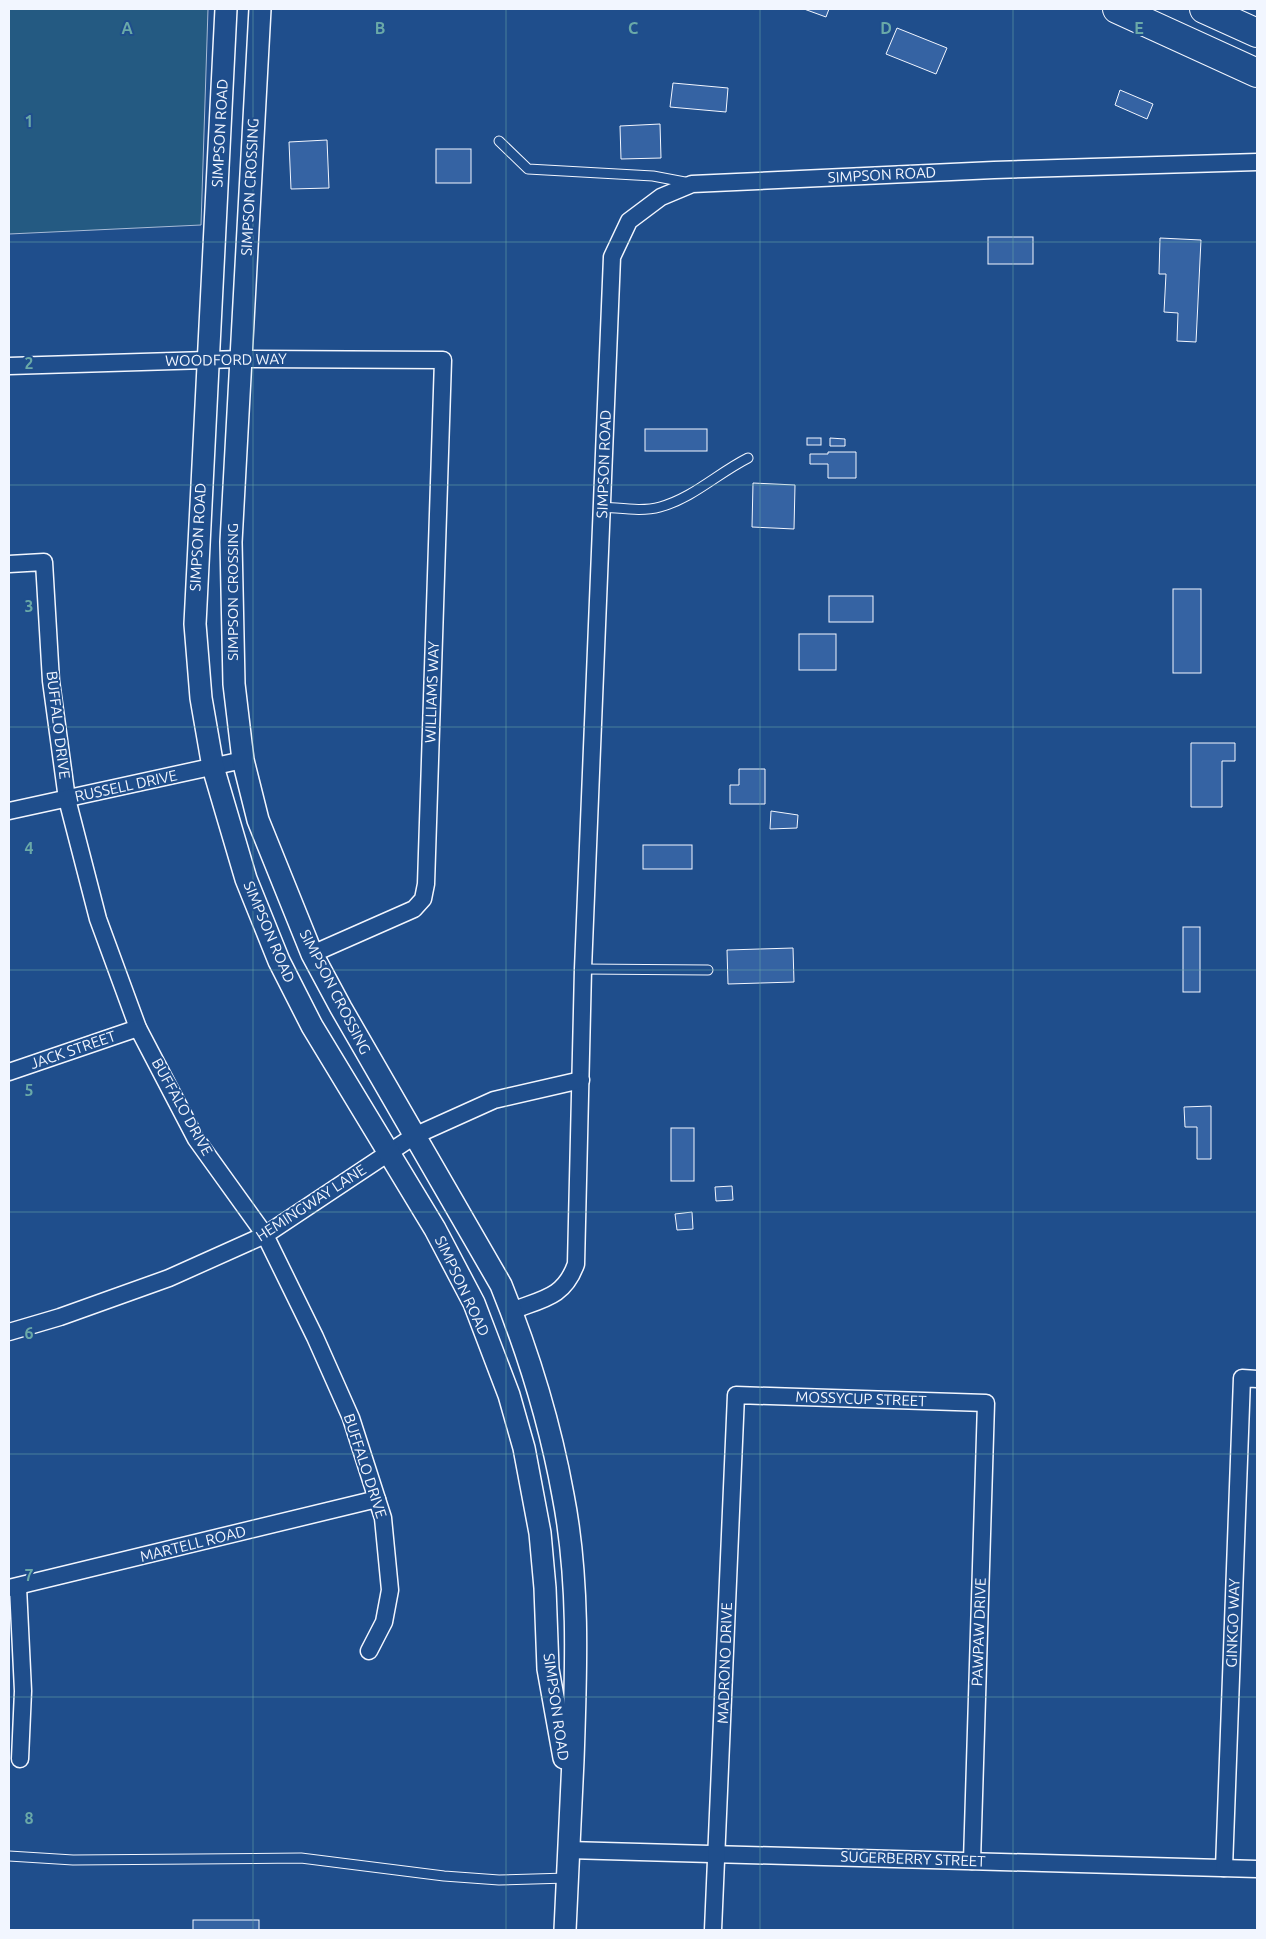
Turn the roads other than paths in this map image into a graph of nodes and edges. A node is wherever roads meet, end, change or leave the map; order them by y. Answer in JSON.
{"nodes":[{"id":1,"x":226,"y":9,"type":"edge"},
{"id":2,"x":260,"y":9,"type":"edge"},
{"id":3,"x":1117,"y":9,"type":"edge"},
{"id":4,"x":1204,"y":9,"type":"edge"},
{"id":5,"x":1257,"y":33,"type":"edge"},
{"id":6,"x":1257,"y":73,"type":"edge"},
{"id":7,"x":499,"y":141,"type":"dead end"},
{"id":8,"x":1257,"y":162,"type":"edge"},
{"id":9,"x":692,"y":184,"type":"junction"},
{"id":10,"x":240,"y":359,"type":"junction"},
{"id":11,"x":207,"y":360,"type":"junction"},
{"id":12,"x":443,"y":360,"type":"joint"},
{"id":13,"x":9,"y":366,"type":"edge"},
{"id":14,"x":748,"y":458,"type":"dead end"},
{"id":15,"x":602,"y":507,"type":"junction"},
{"id":16,"x":9,"y":564,"type":"edge"},
{"id":17,"x":243,"y":760,"type":"junction"},
{"id":18,"x":213,"y":767,"type":"junction"},
{"id":19,"x":67,"y":800,"type":"junction"},
{"id":20,"x":9,"y":810,"type":"edge"},
{"id":21,"x":312,"y":954,"type":"junction"},
{"id":22,"x":583,"y":969,"type":"junction"},
{"id":23,"x":708,"y":970,"type":"dead end"},
{"id":24,"x":138,"y":1028,"type":"junction"},
{"id":25,"x":9,"y":1072,"type":"edge"},
{"id":26,"x":581,"y":1080,"type":"junction"},
{"id":27,"x":414,"y":1136,"type":"junction"},
{"id":28,"x":388,"y":1152,"type":"junction"},
{"id":29,"x":265,"y":1235,"type":"junction"},
{"id":30,"x":512,"y":1311,"type":"junction"},
{"id":31,"x":9,"y":1332,"type":"edge"},
{"id":32,"x":1250,"y":1378,"type":"edge"},
{"id":33,"x":736,"y":1395,"type":"joint"},
{"id":34,"x":986,"y":1403,"type":"joint"},
{"id":35,"x":377,"y":1499,"type":"junction"},
{"id":36,"x":14,"y":1587,"type":"edge"},
{"id":37,"x":369,"y":1651,"type":"dead end"},
{"id":38,"x":20,"y":1759,"type":"dead end"},
{"id":39,"x":571,"y":1800,"type":"junction"},
{"id":40,"x":568,"y":1850,"type":"junction"},
{"id":41,"x":716,"y":1854,"type":"junction"},
{"id":42,"x":9,"y":1856,"type":"edge"},
{"id":43,"x":972,"y":1861,"type":"junction"},
{"id":44,"x":1224,"y":1868,"type":"junction"},
{"id":45,"x":1257,"y":1869,"type":"edge"},
{"id":46,"x":568,"y":1878,"type":"junction"},
{"id":47,"x":565,"y":1930,"type":"edge"},
{"id":48,"x":713,"y":1930,"type":"edge"}],
"edges":[{"from":1,"to":11,"type":"street","name":"SIMPSON ROAD"},
{"from":2,"to":10,"type":"street","name":"SIMPSON CROSSING"},
{"from":3,"to":6,"type":"highway"},
{"from":4,"to":5,"type":"highway"},
{"from":7,"to":9,"type":"lane"},
{"from":8,"to":9,"type":"street","name":"SIMPSON ROAD"},
{"from":9,"to":15,"type":"street","name":"SIMPSON ROAD"},
{"from":10,"to":11,"type":"street","name":"WOODFORD WAY"},
{"from":10,"to":12,"type":"street","name":"WOODFORD WAY"},
{"from":10,"to":17,"type":"street","name":"SIMPSON CROSSING"},
{"from":11,"to":13,"type":"street","name":"WOODFORD WAY"},
{"from":11,"to":18,"type":"street","name":"SIMPSON ROAD"},
{"from":12,"to":21,"type":"street","name":"WILLIAMS WAY"},
{"from":14,"to":15,"type":"lane"},
{"from":15,"to":22,"type":"street","name":"SIMPSON ROAD"},
{"from":16,"to":19,"type":"street","name":"BUFFALO DRIVE"},
{"from":17,"to":18,"type":"street","name":"RUSSELL DRIVE"},
{"from":17,"to":21,"type":"street","name":"SIMPSON CROSSING"},
{"from":18,"to":19,"type":"street","name":"RUSSELL DRIVE"},
{"from":18,"to":28,"type":"street","name":"SIMPSON ROAD"},
{"from":19,"to":20,"type":"street","name":"RUSSELL DRIVE"},
{"from":19,"to":24,"type":"street","name":"BUFFALO DRIVE"},
{"from":21,"to":27,"type":"street","name":"SIMPSON CROSSING"},
{"from":22,"to":23,"type":"lane"},
{"from":22,"to":26,"type":"street","name":"SIMPSON ROAD"},
{"from":24,"to":25,"type":"street","name":"JACK STREET"},
{"from":24,"to":29,"type":"street","name":"BUFFALO DRIVE"},
{"from":26,"to":27,"type":"street","name":"HEMINGWAY LANE"},
{"from":26,"to":30,"type":"street","name":"SIMPSON ROAD"},
{"from":27,"to":28,"type":"street","name":"HEMINGWAY LANE"},
{"from":27,"to":30,"type":"street","name":"SIMPSON ROAD"},
{"from":28,"to":29,"type":"street","name":"HEMINGWAY LANE"},
{"from":28,"to":39,"type":"street","name":"SIMPSON ROAD"},
{"from":29,"to":31,"type":"street","name":"HEMINGWAY LANE"},
{"from":29,"to":35,"type":"street","name":"BUFFALO DRIVE"},
{"from":30,"to":39,"type":"street","name":"SIMPSON ROAD"},
{"from":32,"to":44,"type":"street","name":"GINKGO WAY"},
{"from":33,"to":34,"type":"street","name":"MOSSYCUP STREET"},
{"from":33,"to":41,"type":"street","name":"MADRONO DRIVE"},
{"from":34,"to":43,"type":"street","name":"PAWPAW DRIVE"},
{"from":35,"to":36,"type":"street","name":"MARTELL ROAD"},
{"from":35,"to":37,"type":"street","name":"BUFFALO DRIVE"},
{"from":36,"to":38,"type":"street"},
{"from":39,"to":40,"type":"street","name":"SIMPSON ROAD"},
{"from":40,"to":41,"type":"street","name":"SUGERBERRY STREET"},
{"from":40,"to":46,"type":"street","name":"SIMPSON ROAD"},
{"from":41,"to":43,"type":"street","name":"SUGERBERRY STREET"},
{"from":41,"to":48,"type":"street","name":"MADRONO DRIVE"},
{"from":42,"to":46,"type":"lane"},
{"from":43,"to":44,"type":"street","name":"SUGERBERRY STREET"},
{"from":44,"to":45,"type":"street","name":"SUGERBERRY STREET"},
{"from":46,"to":47,"type":"street","name":"SIMPSON ROAD"}]}
